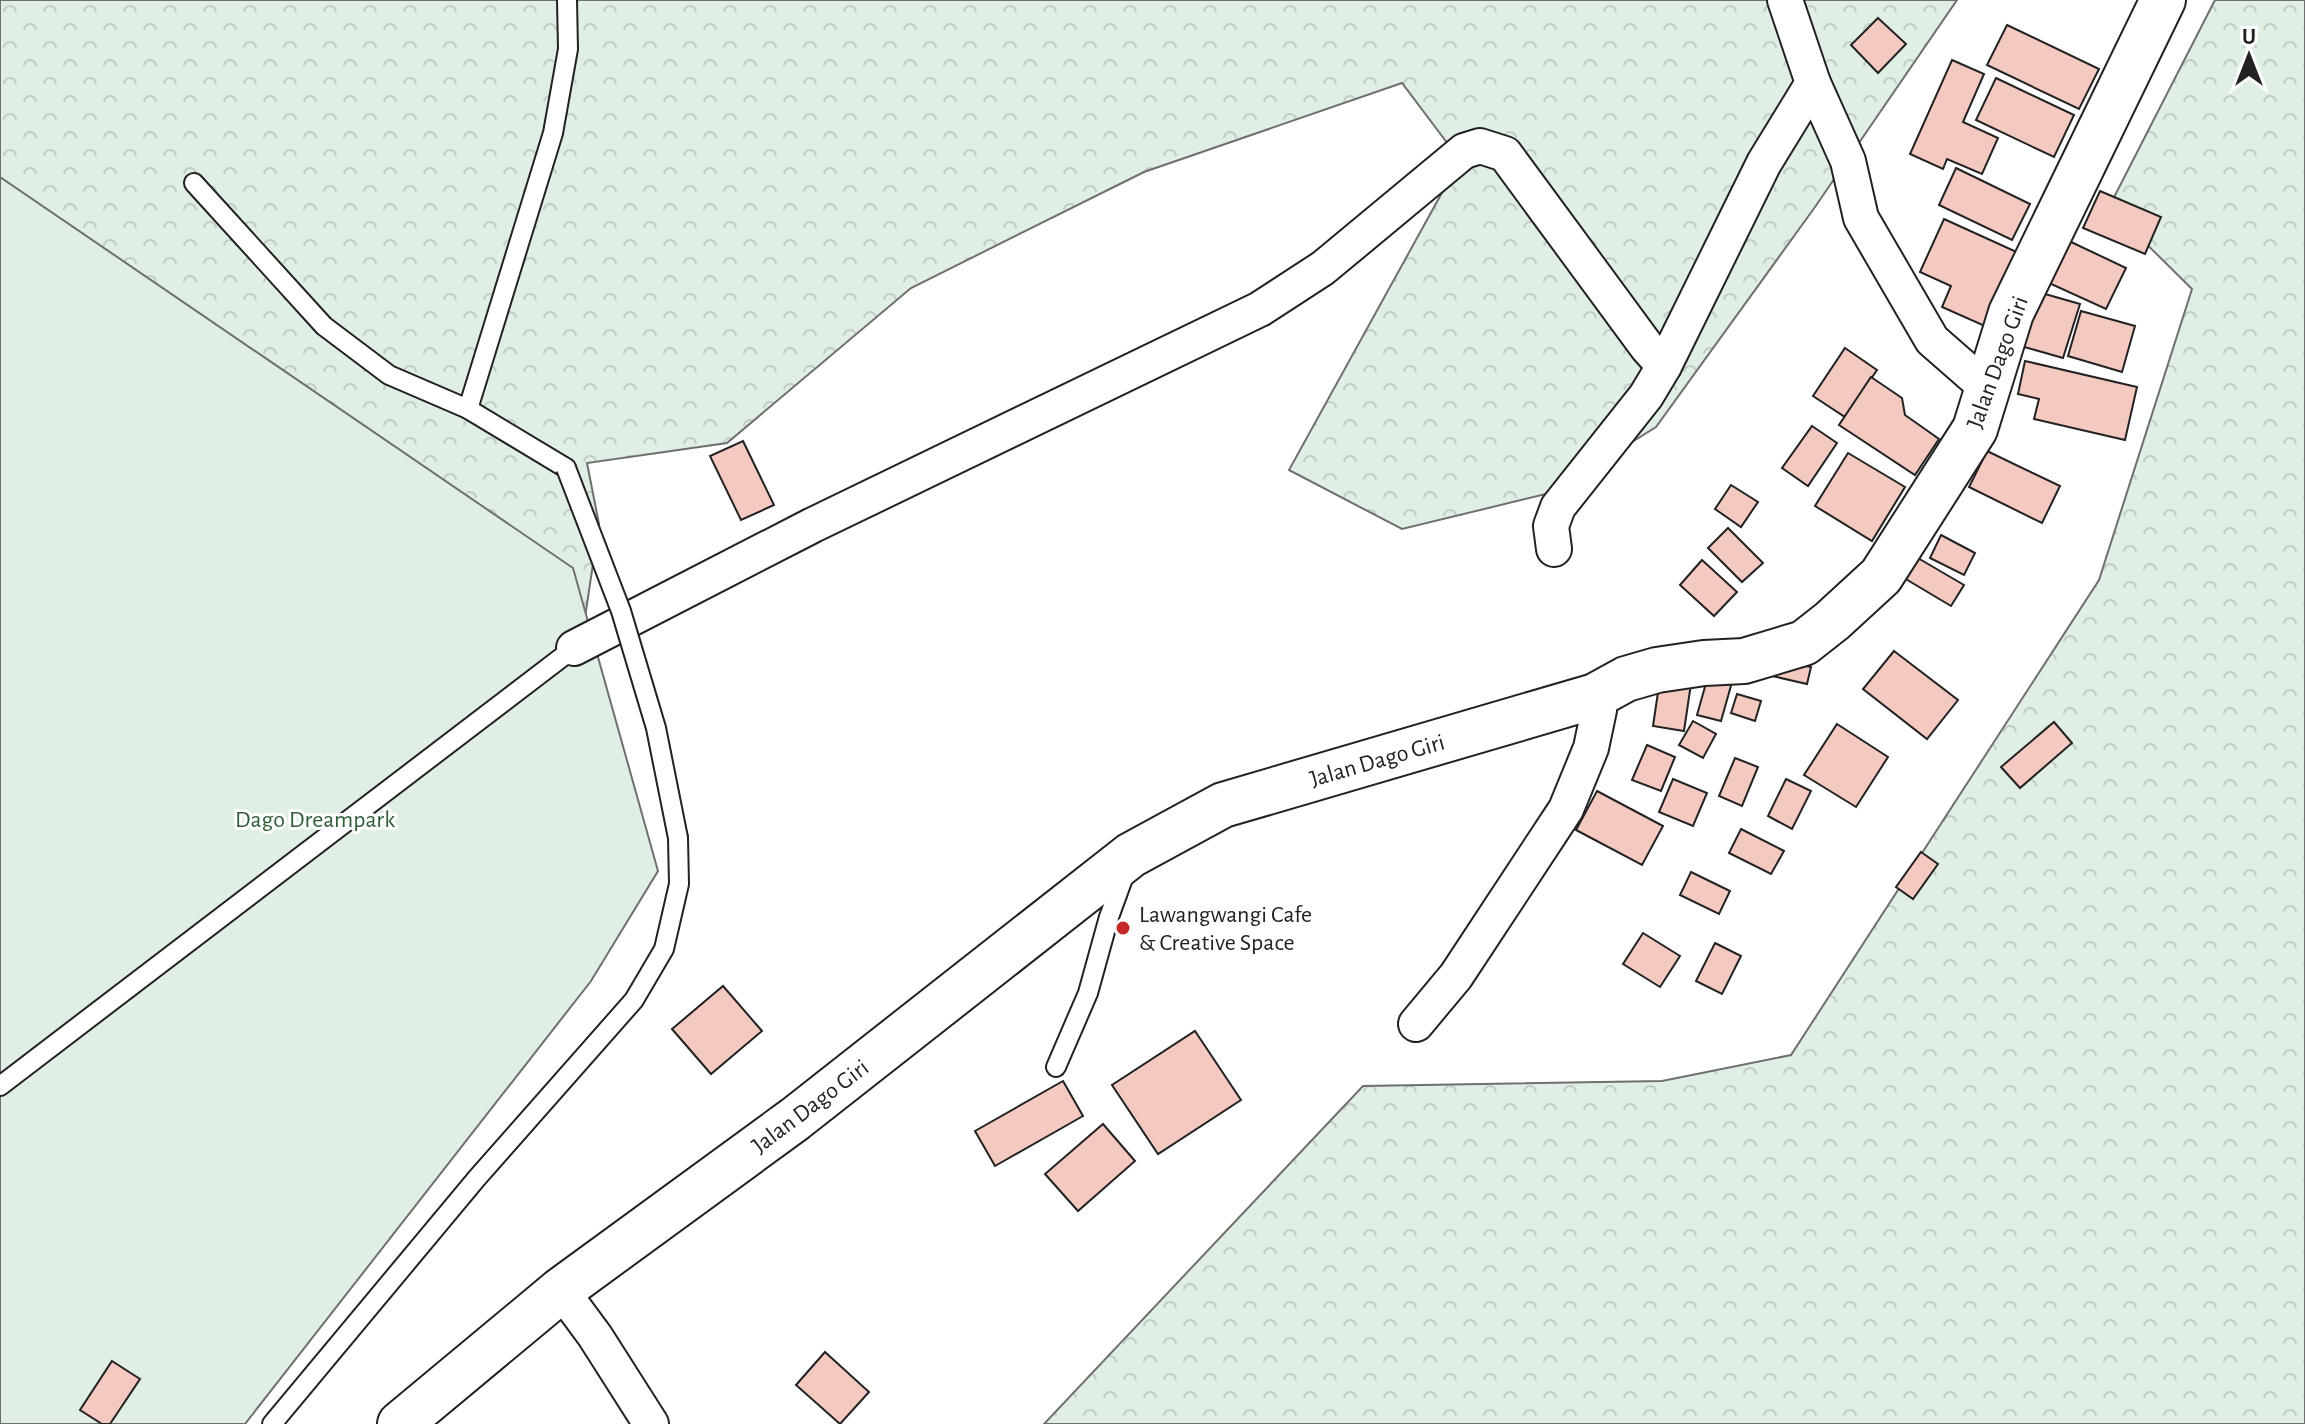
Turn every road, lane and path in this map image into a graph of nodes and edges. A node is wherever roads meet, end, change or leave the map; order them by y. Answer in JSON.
{"nodes":[{"id":1,"x":567,"y":0,"type":"edge"},
{"id":2,"x":1785,"y":0,"type":"edge"},
{"id":3,"x":2163,"y":0,"type":"edge"},
{"id":4,"x":1813,"y":83,"type":"junction"},
{"id":5,"x":194,"y":183,"type":"dead end"},
{"id":6,"x":1664,"y":366,"type":"junction"},
{"id":7,"x":1988,"y":389,"type":"junction"},
{"id":8,"x":468,"y":409,"type":"junction"},
{"id":9,"x":1554,"y":549,"type":"dead end"},
{"id":10,"x":574,"y":648,"type":"joint"},
{"id":11,"x":1595,"y":696,"type":"junction"},
{"id":12,"x":1131,"y":855,"type":"junction"},
{"id":13,"x":1416,"y":1024,"type":"dead end"},
{"id":14,"x":1056,"y":1067,"type":"dead end"},
{"id":15,"x":0,"y":1086,"type":"edge"},
{"id":16,"x":561,"y":1290,"type":"junction"},
{"id":17,"x":272,"y":1424,"type":"edge"},
{"id":18,"x":400,"y":1424,"type":"edge"},
{"id":19,"x":651,"y":1424,"type":"edge"}],
"edges":[{"from":1,"to":8,"type":"lane"},
{"from":2,"to":4,"type":"street"},
{"from":3,"to":7,"type":"main road","name":"Jalan Dago Giri"},
{"from":4,"to":6,"type":"street"},
{"from":4,"to":7,"type":"street"},
{"from":5,"to":8,"type":"lane"},
{"from":6,"to":9,"type":"street"},
{"from":6,"to":10,"type":"street"},
{"from":7,"to":11,"type":"main road","name":"Jalan Dago Giri"},
{"from":8,"to":17,"type":"lane","bridge":true},
{"from":10,"to":15,"type":"lane"},
{"from":11,"to":12,"type":"main road","name":"Jalan Dago Giri"},
{"from":11,"to":13,"type":"street"},
{"from":12,"to":14,"type":"lane"},
{"from":12,"to":16,"type":"main road","name":"Jalan Dago Giri"},
{"from":16,"to":18,"type":"main road","name":"Jalan Dago Giri"},
{"from":16,"to":19,"type":"street"}]}
